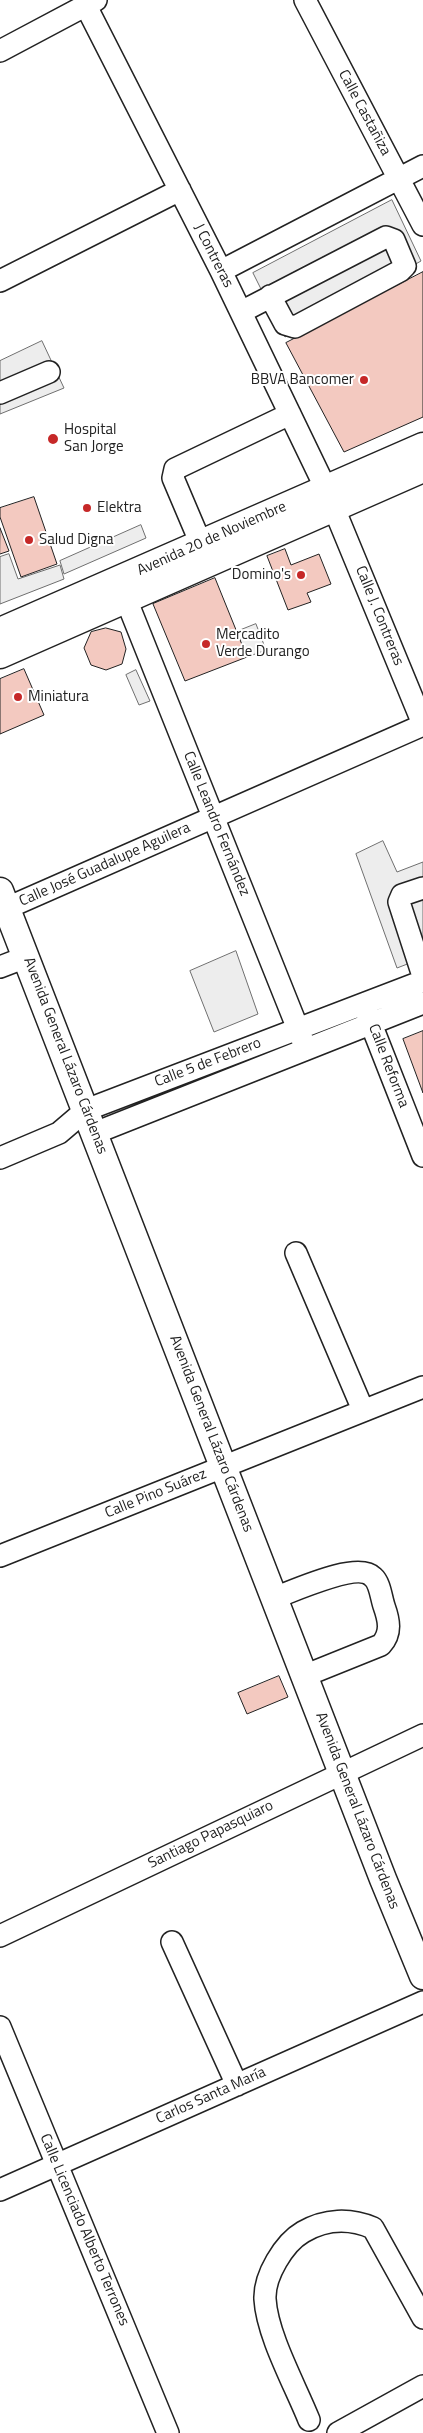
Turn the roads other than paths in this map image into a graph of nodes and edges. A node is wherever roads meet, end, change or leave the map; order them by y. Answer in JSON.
{"nodes":[{"id":1,"x":305,"y":0,"type":"edge"},
{"id":2,"x":91,"y":3,"type":"edge"},
{"id":3,"x":0,"y":51,"type":"edge"},
{"id":4,"x":423,"y":166,"type":"edge"},
{"id":5,"x":399,"y":179,"type":"junction"},
{"id":6,"x":180,"y":190,"type":"junction"},
{"id":7,"x":423,"y":225,"type":"edge"},
{"id":8,"x":221,"y":271,"type":"junction"},
{"id":9,"x":0,"y":281,"type":"edge"},
{"id":10,"x":270,"y":296,"type":"junction"},
{"id":11,"x":241,"y":312,"type":"junction"},
{"id":12,"x":49,"y":372,"type":"dead end"},
{"id":13,"x":0,"y":393,"type":"edge"},
{"id":14,"x":290,"y":414,"type":"junction"},
{"id":15,"x":423,"y":446,"type":"edge"},
{"id":16,"x":423,"y":469,"type":"edge"},
{"id":17,"x":330,"y":499,"type":"junction"},
{"id":18,"x":201,"y":544,"type":"junction"},
{"id":19,"x":126,"y":599,"type":"junction"},
{"id":20,"x":0,"y":631,"type":"edge"},
{"id":21,"x":0,"y":654,"type":"edge"},
{"id":22,"x":423,"y":725,"type":"edge"},
{"id":23,"x":213,"y":817,"type":"junction"},
{"id":24,"x":423,"y":888,"type":"edge"},
{"id":25,"x":3,"y":899,"type":"edge"},
{"id":26,"x":416,"y":934,"type":"edge"},
{"id":27,"x":26,"y":957,"type":"junction"},
{"id":28,"x":0,"y":967,"type":"edge"},
{"id":29,"x":423,"y":976,"type":"edge"},
{"id":30,"x":423,"y":981,"type":"edge"},
{"id":31,"x":363,"y":1003,"type":"junction"},
{"id":32,"x":423,"y":1003,"type":"edge"},
{"id":33,"x":371,"y":1024,"type":"junction"},
{"id":34,"x":298,"y":1028,"type":"junction"},
{"id":35,"x":306,"y":1049,"type":"junction"},
{"id":36,"x":90,"y":1122,"type":"junction"},
{"id":37,"x":423,"y":1156,"type":"edge"},
{"id":38,"x":0,"y":1158,"type":"edge"},
{"id":39,"x":296,"y":1253,"type":"dead end"},
{"id":40,"x":423,"y":1386,"type":"edge"},
{"id":41,"x":364,"y":1410,"type":"junction"},
{"id":42,"x":223,"y":1467,"type":"junction"},
{"id":43,"x":0,"y":1556,"type":"edge"},
{"id":44,"x":274,"y":1598,"type":"junction"},
{"id":45,"x":304,"y":1676,"type":"junction"},
{"id":46,"x":423,"y":1735,"type":"edge"},
{"id":47,"x":341,"y":1773,"type":"junction"},
{"id":48,"x":0,"y":1936,"type":"edge"},
{"id":49,"x":172,"y":1942,"type":"dead end"},
{"id":50,"x":423,"y":1976,"type":"edge"},
{"id":51,"x":423,"y":2002,"type":"edge"},
{"id":52,"x":0,"y":2027,"type":"edge"},
{"id":53,"x":237,"y":2085,"type":"junction"},
{"id":54,"x":57,"y":2164,"type":"junction"},
{"id":55,"x":0,"y":2190,"type":"edge"},
{"id":56,"x":423,"y":2318,"type":"edge"},
{"id":57,"x":423,"y":2386,"type":"edge"},
{"id":58,"x":310,"y":2420,"type":"dead end"},
{"id":59,"x":168,"y":2433,"type":"edge"},
{"id":60,"x":338,"y":2433,"type":"edge"}],
"edges":[{"from":1,"to":5,"type":"street","name":"Calle Castañiza"},
{"from":2,"to":3,"type":"street"},
{"from":2,"to":6,"type":"street","name":"J Contreras"},
{"from":4,"to":5,"type":"street"},
{"from":5,"to":7,"type":"street","name":"Calle Castañiza"},
{"from":5,"to":8,"type":"street"},
{"from":6,"to":8,"type":"street","name":"J Contreras"},
{"from":6,"to":9,"type":"street"},
{"from":8,"to":11,"type":"street","name":"J Contreras"},
{"from":10,"to":10,"type":"street"},
{"from":10,"to":11,"type":"street"},
{"from":11,"to":14,"type":"street","name":"J Contreras"},
{"from":12,"to":13,"type":"street"},
{"from":14,"to":17,"type":"street","name":"J Contreras"},
{"from":14,"to":18,"type":"street"},
{"from":15,"to":17,"type":"main road","name":"Avenida 20 de Noviembre"},
{"from":16,"to":17,"type":"main road","name":"Avenida 20 de Noviembre"},
{"from":17,"to":18,"type":"main road","name":"Avenida 20 de Noviembre"},
{"from":17,"to":19,"type":"main road","name":"Avenida 20 de Noviembre"},
{"from":17,"to":22,"type":"street","name":"Calle J. Contreras"},
{"from":18,"to":20,"type":"main road","name":"Avenida 20 de Noviembre"},
{"from":19,"to":21,"type":"main road","name":"Avenida 20 de Noviembre"},
{"from":19,"to":23,"type":"street","name":"Calle Leandro Fernández"},
{"from":22,"to":23,"type":"street","name":"Calle José Guadalupe Aguilera"},
{"from":23,"to":25,"type":"street","name":"Calle José Guadalupe Aguilera"},
{"from":23,"to":34,"type":"street","name":"Calle Leandro Fernández"},
{"from":24,"to":26,"type":"street"},
{"from":25,"to":27,"type":"main road","name":"Avenida General Lázaro Cárdenas"},
{"from":26,"to":29,"type":"street"},
{"from":27,"to":28,"type":"street"},
{"from":27,"to":36,"type":"main road","name":"Avenida General Lázaro Cárdenas"},
{"from":30,"to":31,"type":"street","name":"Calle 5 de Febrero"},
{"from":31,"to":33,"type":"street","name":"Calle Reforma"},
{"from":31,"to":34,"type":"street","name":"Calle 5 de Febrero"},
{"from":32,"to":33,"type":"street","name":"Calle 5 de Febrero"},
{"from":33,"to":35,"type":"street","name":"Calle 5 de Febrero"},
{"from":33,"to":37,"type":"street","name":"Calle Reforma"},
{"from":34,"to":35,"type":"street","name":"Calle Leandro Fernández"},
{"from":34,"to":36,"type":"street","name":"Calle 5 de Febrero"},
{"from":35,"to":36,"type":"street","name":"Calle 5 de Febrero"},
{"from":36,"to":38,"type":"street","name":"Calle 5 de Febrero"},
{"from":36,"to":42,"type":"main road","name":"Avenida General Lázaro Cárdenas"},
{"from":39,"to":41,"type":"street"},
{"from":40,"to":41,"type":"street","name":"Calle Pino Suárez"},
{"from":41,"to":42,"type":"street","name":"Calle Pino Suárez"},
{"from":42,"to":43,"type":"street","name":"Calle Pino Suárez"},
{"from":42,"to":44,"type":"main road","name":"Avenida General Lázaro Cárdenas"},
{"from":44,"to":45,"type":"main road","name":"Avenida General Lázaro Cárdenas"},
{"from":44,"to":45,"type":"street"},
{"from":45,"to":47,"type":"main road","name":"Avenida General Lázaro Cárdenas"},
{"from":46,"to":47,"type":"street","name":"Santiago Papasquiaro"},
{"from":47,"to":48,"type":"street","name":"Santiago Papasquiaro"},
{"from":47,"to":50,"type":"main road","name":"Avenida General Lázaro Cárdenas"},
{"from":49,"to":53,"type":"street"},
{"from":51,"to":53,"type":"street","name":"Carlos Santa María"},
{"from":52,"to":54,"type":"street","name":"Calle Licenciado Alberto Terrones"},
{"from":53,"to":54,"type":"street","name":"Carlos Santa María"},
{"from":54,"to":55,"type":"street","name":"Carlos Santa María"},
{"from":54,"to":59,"type":"street","name":"Calle Licenciado Alberto Terrones"},
{"from":56,"to":58,"type":"street"},
{"from":57,"to":60,"type":"street"}]}
